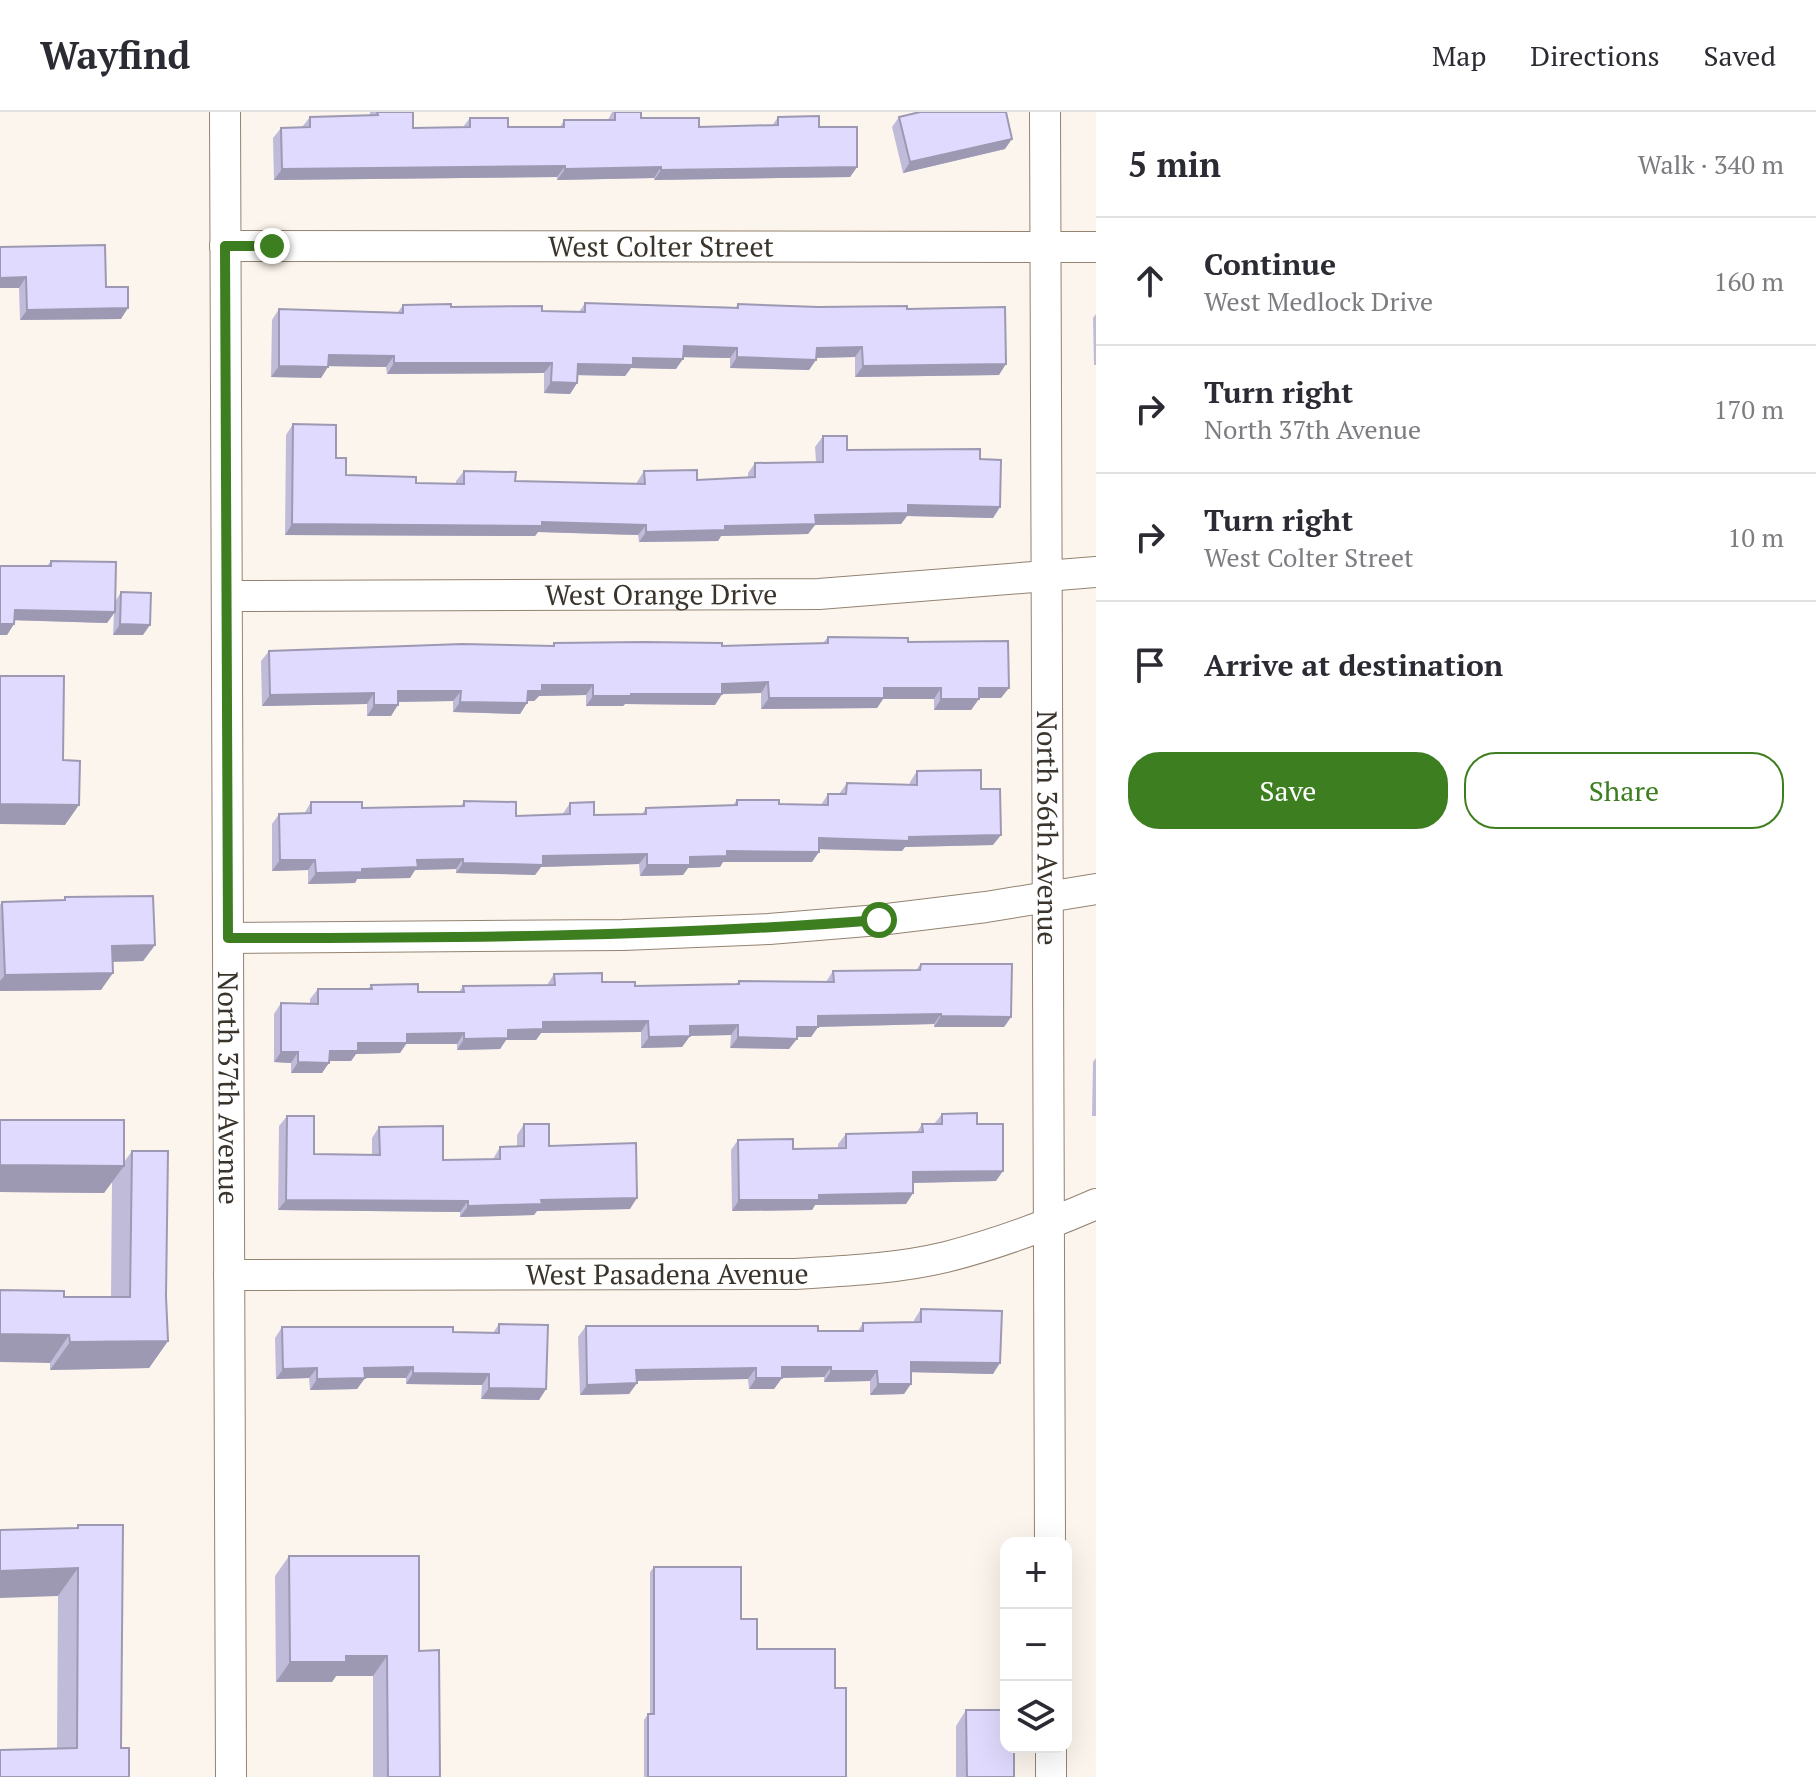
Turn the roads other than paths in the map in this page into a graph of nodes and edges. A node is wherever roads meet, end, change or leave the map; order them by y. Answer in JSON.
{"nodes":[{"id":1,"x":225,"y":112,"type":"edge"},
{"id":2,"x":1045,"y":112,"type":"edge"},
{"id":3,"x":225,"y":246,"type":"junction"},
{"id":4,"x":1045,"y":247,"type":"junction"},
{"id":5,"x":1096,"y":247,"type":"edge"},
{"id":6,"x":1096,"y":572,"type":"edge"},
{"id":7,"x":1046,"y":575,"type":"junction"},
{"id":8,"x":227,"y":596,"type":"junction"},
{"id":9,"x":1096,"y":889,"type":"edge"},
{"id":10,"x":1048,"y":897,"type":"junction"},
{"id":11,"x":228,"y":938,"type":"junction"},
{"id":12,"x":1096,"y":1204,"type":"edge"},
{"id":13,"x":1049,"y":1225,"type":"junction"},
{"id":14,"x":229,"y":1275,"type":"junction"},
{"id":15,"x":1050,"y":1537,"type":"edge"},
{"id":16,"x":1051,"y":1753,"type":"edge"},
{"id":17,"x":231,"y":1777,"type":"edge"},
{"id":18,"x":1051,"y":1777,"type":"edge"}],
"edges":[{"from":1,"to":3,"type":"street","name":"North 37th Avenue"},
{"from":2,"to":4,"type":"street","name":"North 36th Avenue"},
{"from":3,"to":4,"type":"street","name":"West Colter Street"},
{"from":3,"to":8,"type":"street","name":"North 37th Avenue"},
{"from":4,"to":5,"type":"street","name":"West Colter Street"},
{"from":4,"to":7,"type":"street","name":"North 36th Avenue"},
{"from":6,"to":7,"type":"street","name":"West Orange Drive"},
{"from":7,"to":8,"type":"street","name":"West Orange Drive"},
{"from":7,"to":10,"type":"street","name":"North 36th Avenue"},
{"from":8,"to":11,"type":"street","name":"North 37th Avenue"},
{"from":9,"to":10,"type":"street"},
{"from":10,"to":11,"type":"street"},
{"from":10,"to":13,"type":"street","name":"North 36th Avenue"},
{"from":11,"to":14,"type":"street","name":"North 37th Avenue"},
{"from":12,"to":13,"type":"street","name":"West Pasadena Avenue"},
{"from":13,"to":14,"type":"street","name":"West Pasadena Avenue"},
{"from":13,"to":15,"type":"street","name":"North 36th Avenue"},
{"from":14,"to":17,"type":"street","name":"North 37th Avenue"},
{"from":16,"to":18,"type":"street"}]}
